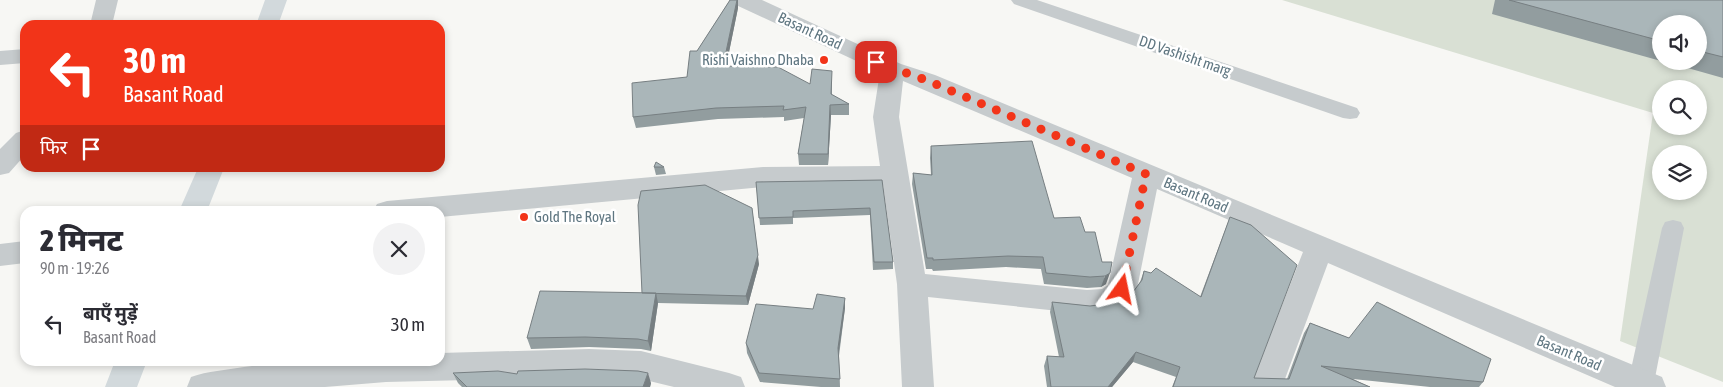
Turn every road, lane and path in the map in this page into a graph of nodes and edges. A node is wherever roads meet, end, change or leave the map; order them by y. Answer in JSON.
{"nodes":[{"id":1,"x":108,"y":0,"type":"edge"},
{"id":2,"x":276,"y":0,"type":"edge"},
{"id":3,"x":744,"y":0,"type":"edge"},
{"id":4,"x":1020,"y":0,"type":"edge"},
{"id":5,"x":102,"y":20,"type":"edge"},
{"id":6,"x":269,"y":20,"type":"edge"},
{"id":7,"x":20,"y":56,"type":"edge"},
{"id":8,"x":0,"y":58,"type":"edge"},
{"id":9,"x":893,"y":69,"type":"junction"},
{"id":10,"x":1350,"y":112,"type":"dead end"},
{"id":11,"x":20,"y":144,"type":"edge"},
{"id":12,"x":0,"y":166,"type":"edge"},
{"id":13,"x":209,"y":172,"type":"edge"},
{"id":14,"x":1146,"y":174,"type":"junction"},
{"id":15,"x":895,"y":175,"type":"junction"},
{"id":16,"x":196,"y":206,"type":"edge"},
{"id":17,"x":445,"y":206,"type":"edge"},
{"id":18,"x":1673,"y":228,"type":"dead end"},
{"id":19,"x":1319,"y":247,"type":"junction"},
{"id":20,"x":20,"y":253,"type":"edge"},
{"id":21,"x":0,"y":255,"type":"edge"},
{"id":22,"x":912,"y":284,"type":"junction"},
{"id":23,"x":129,"y":366,"type":"edge"},
{"id":24,"x":709,"y":384,"type":"edge"},
{"id":25,"x":1646,"y":385,"type":"edge"},
{"id":26,"x":121,"y":387,"type":"edge"},
{"id":27,"x":204,"y":387,"type":"edge"},
{"id":28,"x":918,"y":387,"type":"edge"},
{"id":29,"x":1266,"y":387,"type":"edge"}],
"edges":[{"from":1,"to":5,"type":"street"},
{"from":2,"to":6,"type":"street"},
{"from":3,"to":9,"type":"street","name":"Basant Road"},
{"from":4,"to":10,"type":"lane","name":"DD Vashisht marg"},
{"from":7,"to":8,"type":"street"},
{"from":9,"to":14,"type":"street","name":"Basant Road"},
{"from":9,"to":15,"type":"street"},
{"from":11,"to":12,"type":"street"},
{"from":13,"to":16,"type":"street"},
{"from":14,"to":19,"type":"street","name":"Basant Road"},
{"from":14,"to":22,"type":"street"},
{"from":15,"to":17,"type":"street"},
{"from":15,"to":22,"type":"street"},
{"from":18,"to":25,"type":"lane"},
{"from":19,"to":25,"type":"street","name":"Basant Road"},
{"from":19,"to":29,"type":"street"},
{"from":20,"to":21,"type":"street"},
{"from":22,"to":28,"type":"street"},
{"from":23,"to":26,"type":"street"},
{"from":24,"to":27,"type":"street"}]}
